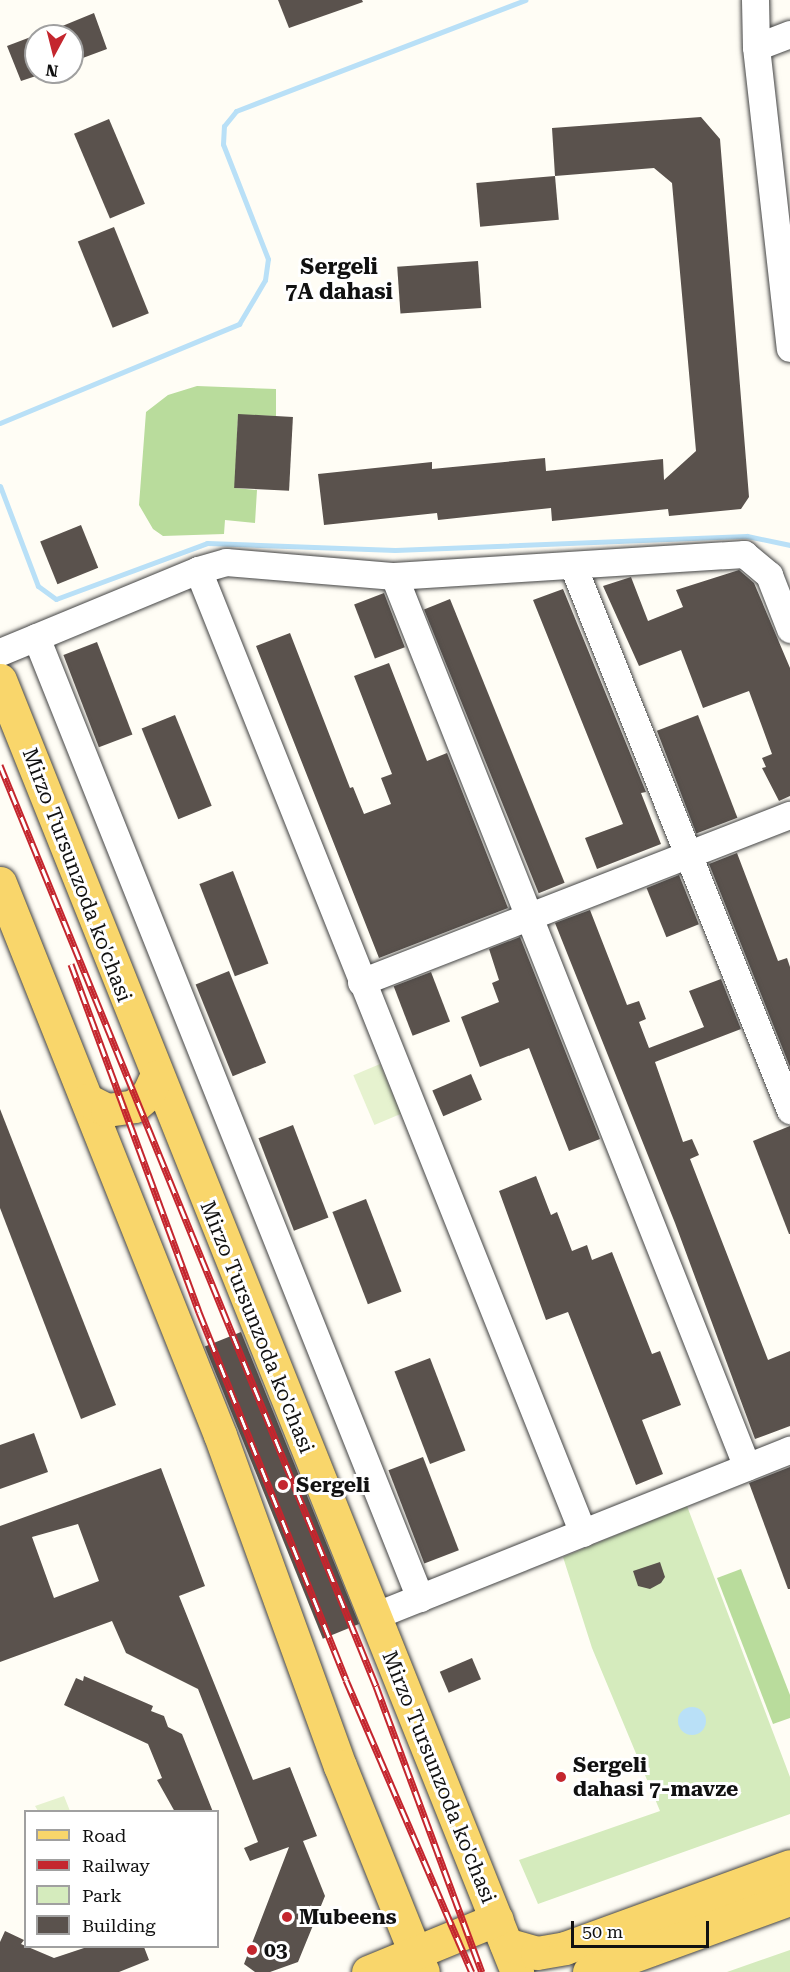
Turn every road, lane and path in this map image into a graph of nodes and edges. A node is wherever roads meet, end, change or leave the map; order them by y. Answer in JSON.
{"nodes":[{"id":1,"x":755,"y":0,"type":"edge"},
{"id":2,"x":790,"y":34,"type":"edge"},
{"id":3,"x":756,"y":47,"type":"junction"},
{"id":4,"x":783,"y":219,"type":"edge"},
{"id":5,"x":790,"y":348,"type":"edge"},
{"id":6,"x":573,"y":566,"type":"junction"},
{"id":7,"x":198,"y":570,"type":"junction"},
{"id":8,"x":780,"y":572,"type":"edge"},
{"id":9,"x":394,"y":576,"type":"junction"},
{"id":10,"x":790,"y":629,"type":"edge"},
{"id":11,"x":36,"y":637,"type":"junction"},
{"id":12,"x":0,"y":652,"type":"edge"},
{"id":13,"x":0,"y":680,"type":"edge"},
{"id":14,"x":790,"y":815,"type":"edge"},
{"id":15,"x":687,"y":855,"type":"junction"},
{"id":16,"x":0,"y":883,"type":"edge"},
{"id":17,"x":530,"y":916,"type":"junction"},
{"id":18,"x":361,"y":982,"type":"junction"},
{"id":19,"x":156,"y":1077,"type":"junction"},
{"id":20,"x":87,"y":1100,"type":"junction"},
{"id":21,"x":790,"y":1110,"type":"edge"},
{"id":22,"x":790,"y":1450,"type":"edge"},
{"id":23,"x":747,"y":1467,"type":"junction"},
{"id":24,"x":583,"y":1533,"type":"junction"},
{"id":25,"x":420,"y":1598,"type":"junction"},
{"id":26,"x":374,"y":1616,"type":"junction"},
{"id":27,"x":790,"y":1866,"type":"edge"},
{"id":28,"x":790,"y":1899,"type":"edge"},
{"id":29,"x":507,"y":1945,"type":"edge"},
{"id":30,"x":419,"y":1962,"type":"edge"},
{"id":31,"x":368,"y":1972,"type":"edge"},
{"id":32,"x":589,"y":1972,"type":"edge"}],
"edges":[{"from":1,"to":3,"type":"street"},
{"from":2,"to":3,"type":"street"},
{"from":3,"to":4,"type":"street"},
{"from":4,"to":5,"type":"street"},
{"from":6,"to":8,"type":"street"},
{"from":6,"to":9,"type":"street"},
{"from":6,"to":15,"type":"street"},
{"from":7,"to":9,"type":"street"},
{"from":7,"to":11,"type":"street"},
{"from":7,"to":18,"type":"street"},
{"from":8,"to":10,"type":"street"},
{"from":9,"to":17,"type":"street"},
{"from":11,"to":12,"type":"street"},
{"from":11,"to":25,"type":"street"},
{"from":13,"to":19,"type":"main road","name":"Mirzo Tursunzoda ko'chasi"},
{"from":14,"to":15,"type":"street"},
{"from":15,"to":17,"type":"street"},
{"from":15,"to":21,"type":"street"},
{"from":16,"to":20,"type":"main road"},
{"from":17,"to":18,"type":"street"},
{"from":17,"to":23,"type":"street"},
{"from":18,"to":24,"type":"street"},
{"from":19,"to":20,"type":"main road"},
{"from":19,"to":26,"type":"main road","name":"Mirzo Tursunzoda ko'chasi"},
{"from":20,"to":30,"type":"main road"},
{"from":22,"to":23,"type":"street"},
{"from":23,"to":24,"type":"street"},
{"from":24,"to":25,"type":"street"},
{"from":25,"to":26,"type":"street"},
{"from":26,"to":29,"type":"main road","name":"Mirzo Tursunzoda ko'chasi"},
{"from":27,"to":29,"type":"main road"},
{"from":28,"to":32,"type":"main road"},
{"from":29,"to":30,"type":"main road"},
{"from":30,"to":31,"type":"main road"}]}
